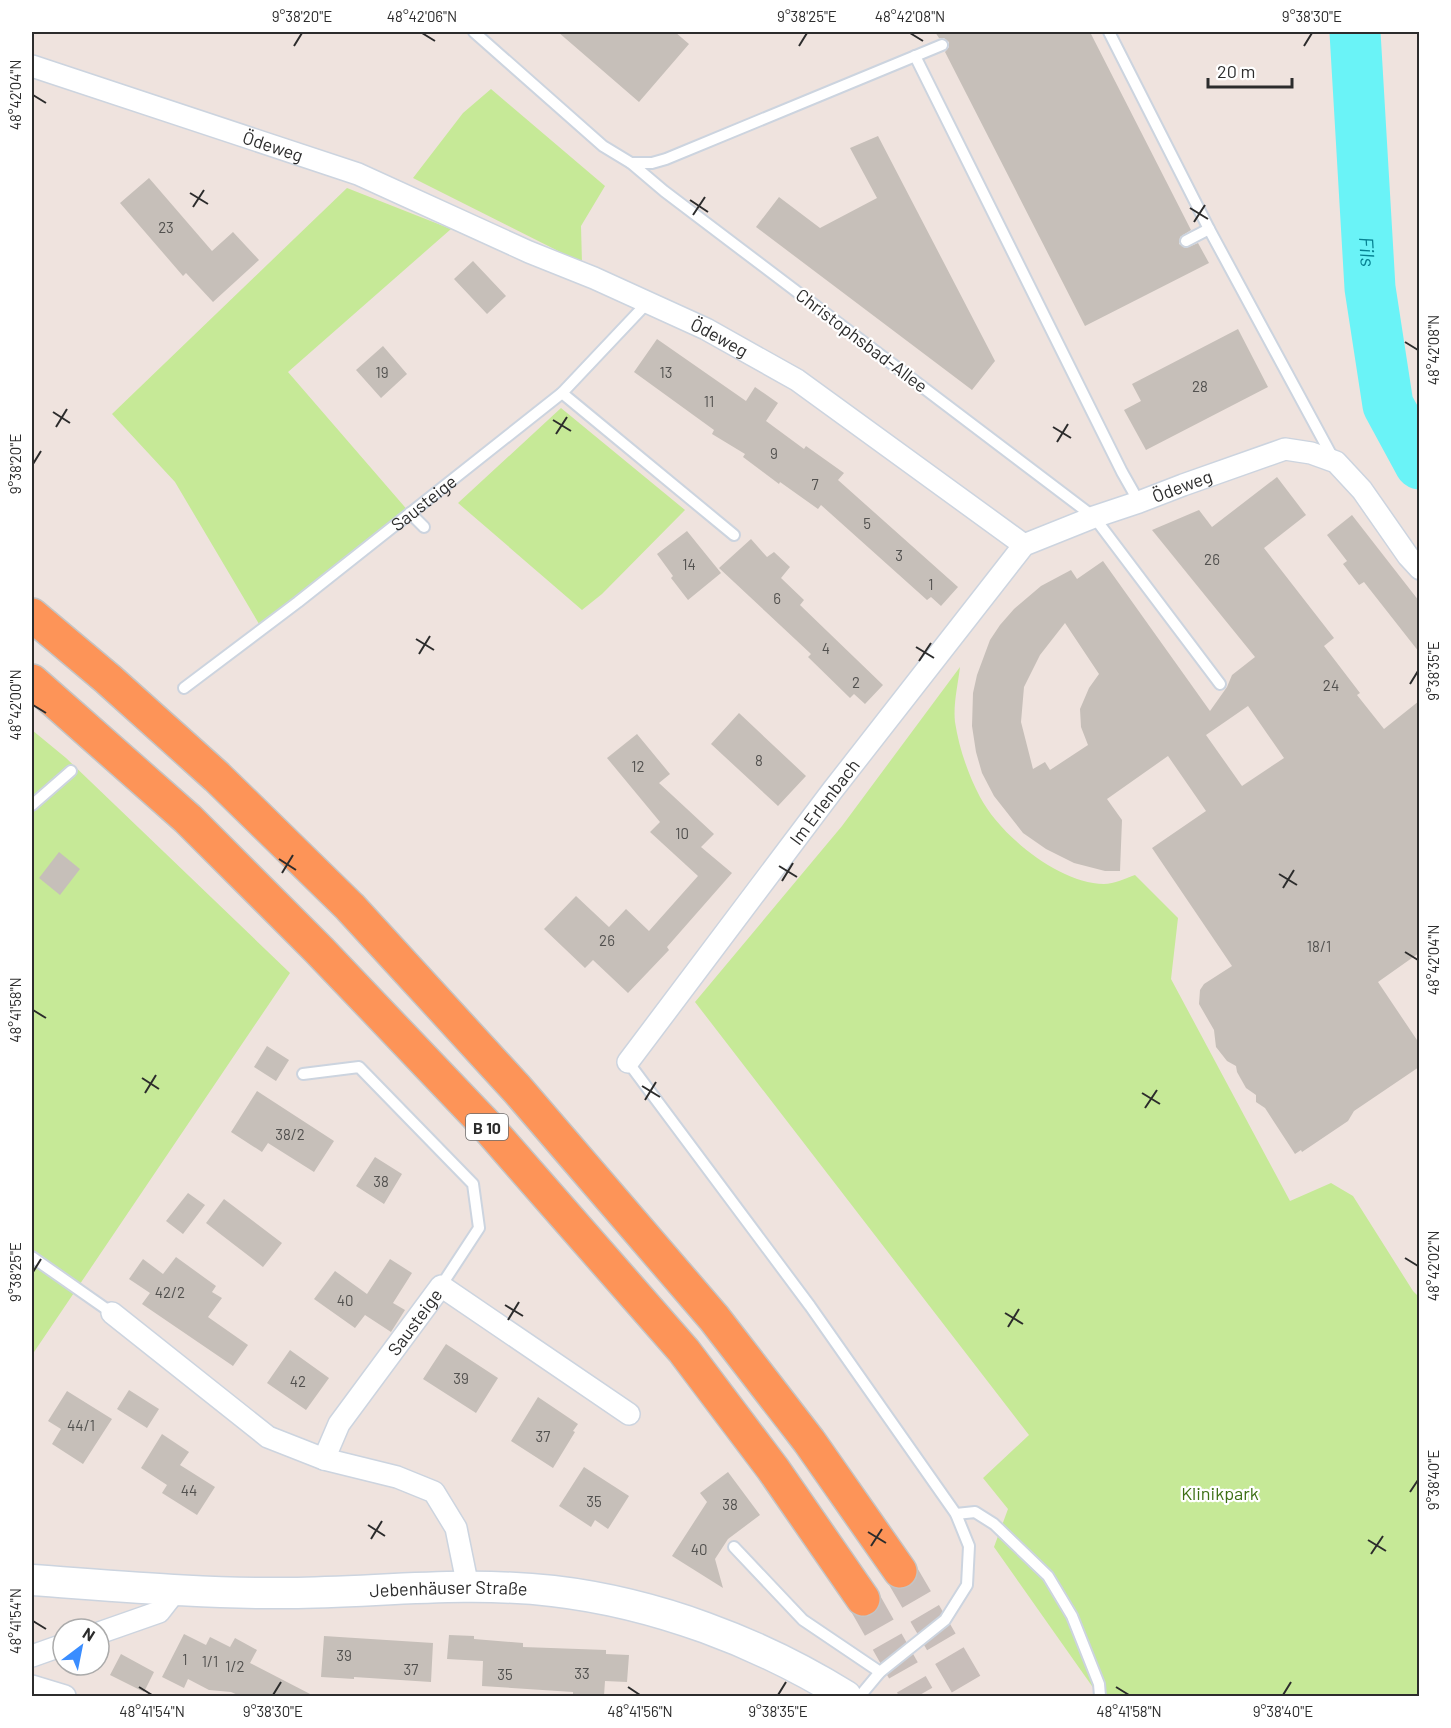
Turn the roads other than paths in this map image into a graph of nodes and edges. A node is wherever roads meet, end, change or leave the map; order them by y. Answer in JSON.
{"nodes":[{"id":1,"x":474,"y":32,"type":"edge"},
{"id":2,"x":1109,"y":32,"type":"edge"},
{"id":3,"x":942,"y":45,"type":"dead end"},
{"id":4,"x":915,"y":56,"type":"junction"},
{"id":5,"x":32,"y":66,"type":"edge"},
{"id":6,"x":631,"y":163,"type":"junction"},
{"id":7,"x":1209,"y":229,"type":"junction"},
{"id":8,"x":1186,"y":241,"type":"dead end"},
{"id":9,"x":648,"y":302,"type":"junction"},
{"id":10,"x":562,"y":393,"type":"junction"},
{"id":11,"x":1336,"y":462,"type":"junction"},
{"id":12,"x":1139,"y":502,"type":"junction"},
{"id":13,"x":410,"y":513,"type":"junction"},
{"id":14,"x":1094,"y":517,"type":"junction"},
{"id":15,"x":424,"y":527,"type":"dead end"},
{"id":16,"x":735,"y":535,"type":"dead end"},
{"id":17,"x":1024,"y":545,"type":"junction"},
{"id":18,"x":1419,"y":569,"type":"edge"},
{"id":19,"x":32,"y":615,"type":"edge"},
{"id":20,"x":32,"y":681,"type":"edge"},
{"id":21,"x":1220,"y":684,"type":"dead end"},
{"id":22,"x":184,"y":687,"type":"dead end"},
{"id":23,"x":71,"y":771,"type":"dead end"},
{"id":24,"x":32,"y":806,"type":"edge"},
{"id":25,"x":628,"y":1062,"type":"joint"},
{"id":26,"x":303,"y":1074,"type":"dead end"},
{"id":27,"x":32,"y":1257,"type":"edge"},
{"id":28,"x":441,"y":1286,"type":"junction"},
{"id":29,"x":112,"y":1313,"type":"joint"},
{"id":30,"x":629,"y":1413,"type":"dead end"},
{"id":31,"x":324,"y":1459,"type":"junction"},
{"id":32,"x":956,"y":1514,"type":"junction"},
{"id":33,"x":734,"y":1547,"type":"dead end"},
{"id":34,"x":900,"y":1571,"type":"tunnel mouth"},
{"id":35,"x":32,"y":1580,"type":"edge"},
{"id":36,"x":468,"y":1587,"type":"junction"},
{"id":37,"x":177,"y":1589,"type":"junction"},
{"id":38,"x":863,"y":1599,"type":"tunnel mouth"},
{"id":39,"x":111,"y":1629,"type":"edge"},
{"id":40,"x":51,"y":1649,"type":"edge"},
{"id":41,"x":32,"y":1656,"type":"edge"},
{"id":42,"x":880,"y":1672,"type":"junction"},
{"id":43,"x":32,"y":1686,"type":"edge"},
{"id":44,"x":65,"y":1696,"type":"edge"},
{"id":45,"x":846,"y":1696,"type":"edge"},
{"id":46,"x":860,"y":1696,"type":"edge"},
{"id":47,"x":1100,"y":1696,"type":"edge"}],
"edges":[{"from":1,"to":6,"type":"lane","name":"Christophsbad-Allee"},
{"from":2,"to":7,"type":"lane"},
{"from":3,"to":4,"type":"lane"},
{"from":4,"to":6,"type":"lane"},
{"from":4,"to":12,"type":"lane"},
{"from":5,"to":9,"type":"street","name":"Ödeweg"},
{"from":6,"to":14,"type":"lane","name":"Christophsbad-Allee"},
{"from":7,"to":8,"type":"lane"},
{"from":7,"to":11,"type":"lane"},
{"from":9,"to":10,"type":"lane","name":"Sausteige"},
{"from":9,"to":17,"type":"street","name":"Ödeweg"},
{"from":10,"to":13,"type":"lane","name":"Sausteige"},
{"from":10,"to":16,"type":"lane"},
{"from":11,"to":12,"type":"street","name":"Ödeweg"},
{"from":11,"to":18,"type":"street","name":"Ödeweg"},
{"from":12,"to":14,"type":"street","name":"Ödeweg"},
{"from":13,"to":15,"type":"lane"},
{"from":13,"to":22,"type":"lane","name":"Sausteige"},
{"from":14,"to":17,"type":"street","name":"Ödeweg"},
{"from":14,"to":21,"type":"lane","name":"Christophsbad-Allee"},
{"from":17,"to":25,"type":"street","name":"Im Erlenbach"},
{"from":19,"to":34,"type":"highway","number":"B 10"},
{"from":20,"to":38,"type":"highway","number":"B 10"},
{"from":23,"to":24,"type":"lane"},
{"from":25,"to":32,"type":"lane"},
{"from":26,"to":28,"type":"lane"},
{"from":27,"to":29,"type":"lane"},
{"from":28,"to":30,"type":"street","name":"Sausteige"},
{"from":28,"to":31,"type":"street","name":"Sausteige"},
{"from":29,"to":31,"type":"street"},
{"from":31,"to":36,"type":"street"},
{"from":32,"to":42,"type":"lane"},
{"from":32,"to":47,"type":"lane"},
{"from":33,"to":42,"type":"lane"},
{"from":35,"to":37,"type":"main road","name":"Jebenhäuser Straße"},
{"from":36,"to":37,"type":"main road","name":"Jebenhäuser Straße"},
{"from":36,"to":45,"type":"main road","name":"Jebenhäuser Straße"},
{"from":37,"to":39,"type":"street"},
{"from":40,"to":41,"type":"street"},
{"from":42,"to":46,"type":"lane"},
{"from":43,"to":44,"type":"street"}]}
